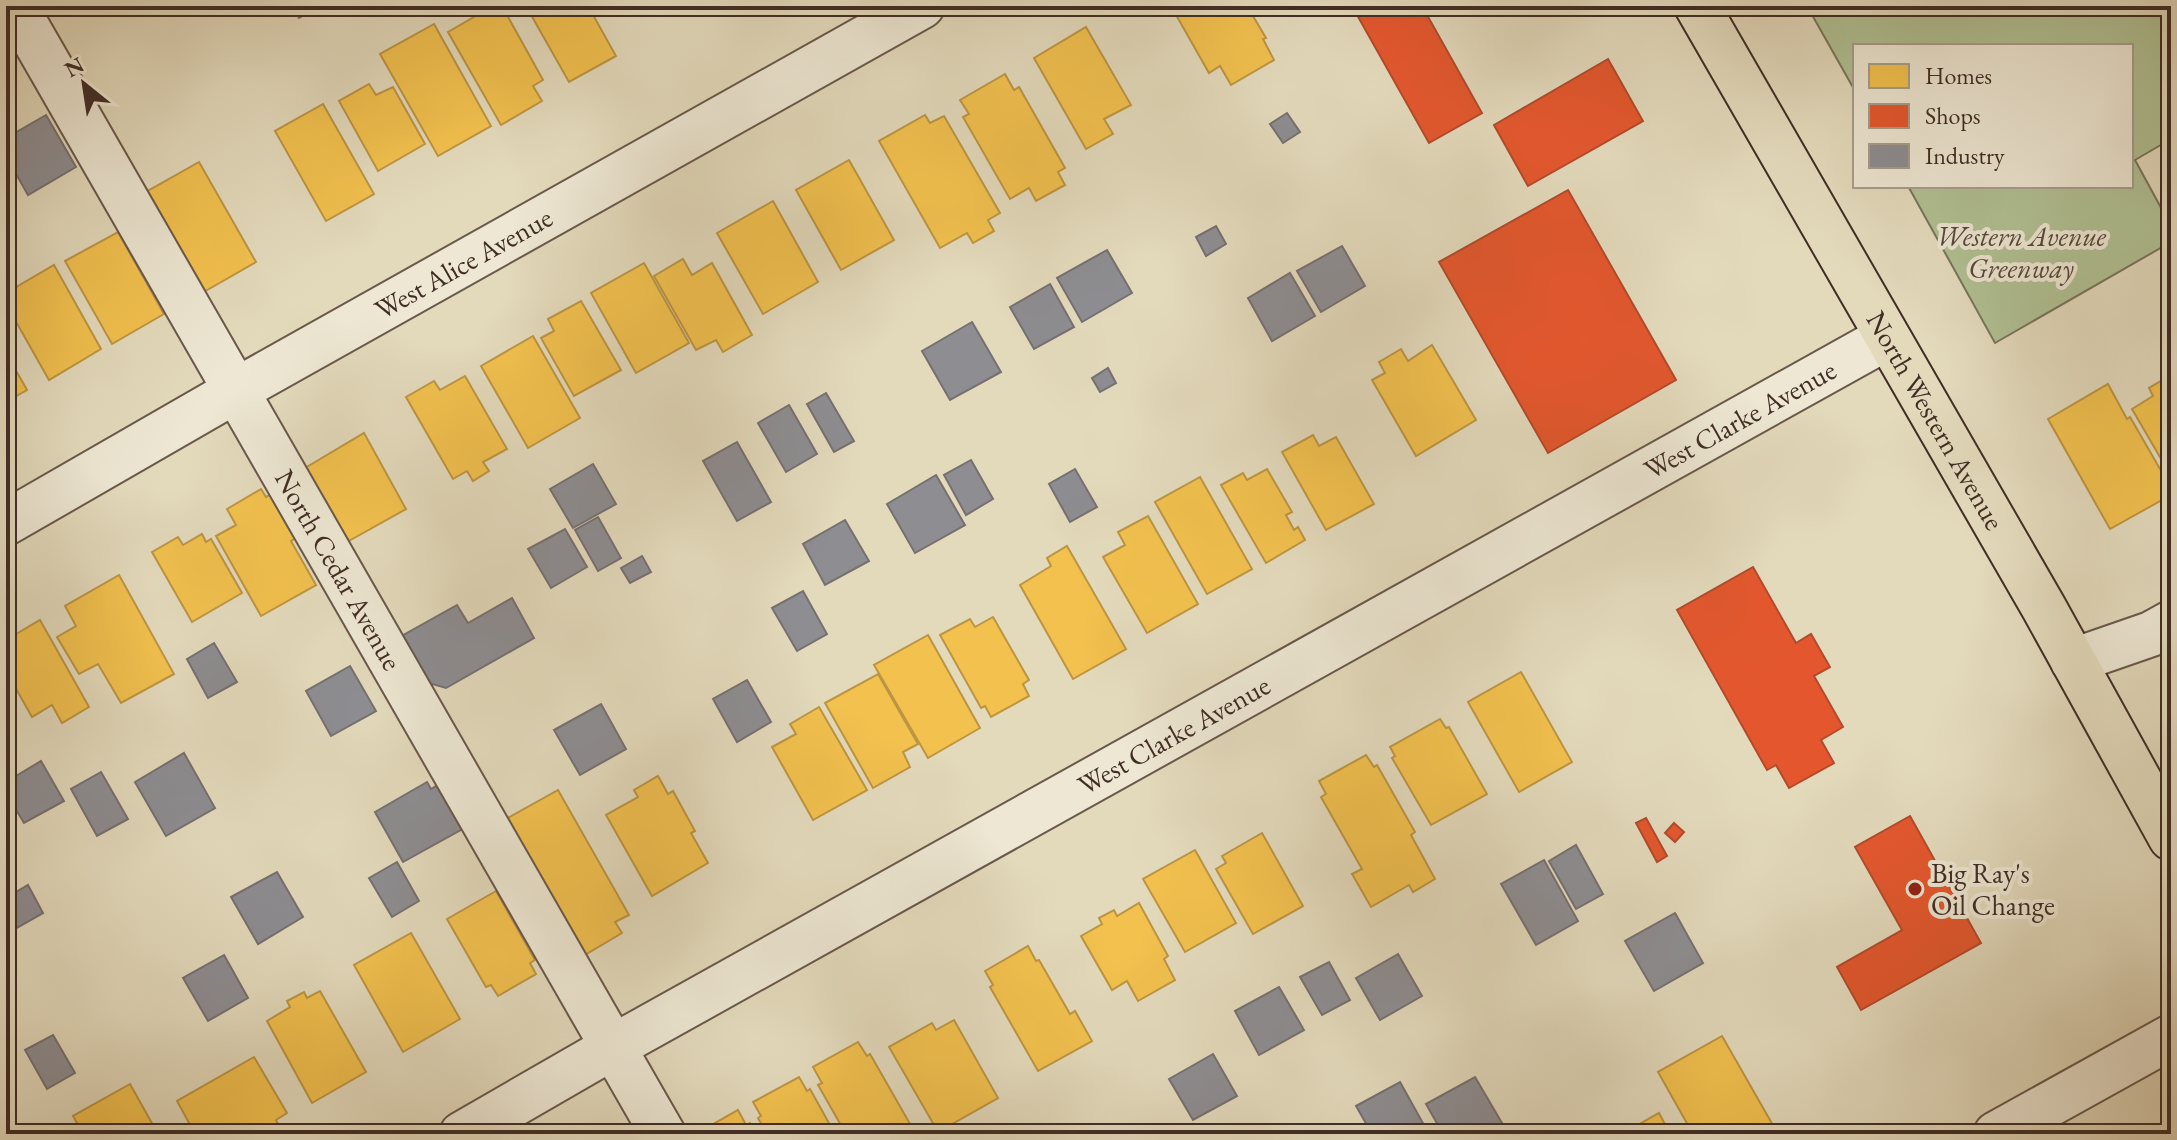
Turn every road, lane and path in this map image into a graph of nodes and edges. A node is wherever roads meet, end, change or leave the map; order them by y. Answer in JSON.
{"nodes":[{"id":1,"x":15,"y":6,"type":"edge"},
{"id":2,"x":922,"y":6,"type":"edge"},
{"id":3,"x":1697,"y":6,"type":"edge"},
{"id":4,"x":1886,"y":338,"type":"junction"},
{"id":5,"x":237,"y":390,"type":"junction"},
{"id":6,"x":6,"y":523,"type":"edge"},
{"id":7,"x":2171,"y":623,"type":"edge"},
{"id":8,"x":2073,"y":661,"type":"junction"},
{"id":9,"x":2171,"y":838,"type":"edge"},
{"id":10,"x":2171,"y":1037,"type":"edge"},
{"id":11,"x":613,"y":1047,"type":"junction"},
{"id":12,"x":462,"y":1134,"type":"edge"},
{"id":13,"x":663,"y":1134,"type":"edge"},
{"id":14,"x":1996,"y":1134,"type":"edge"}],
"edges":[{"from":1,"to":5,"type":"street","name":"North Cedar Avenue"},
{"from":2,"to":5,"type":"street","name":"West Alice Avenue"},
{"from":3,"to":4,"type":"main road","name":"North Western Avenue"},
{"from":4,"to":8,"type":"main road","name":"North Western Avenue"},
{"from":4,"to":11,"type":"street","name":"West Clarke Avenue"},
{"from":5,"to":6,"type":"street","name":"West Alice Avenue"},
{"from":5,"to":11,"type":"street","name":"North Cedar Avenue"},
{"from":7,"to":8,"type":"street"},
{"from":8,"to":9,"type":"main road","name":"North Western Avenue"},
{"from":10,"to":14,"type":"street"},
{"from":11,"to":12,"type":"street","name":"West Clarke Avenue"},
{"from":11,"to":13,"type":"street","name":"North Cedar Avenue"}]}
